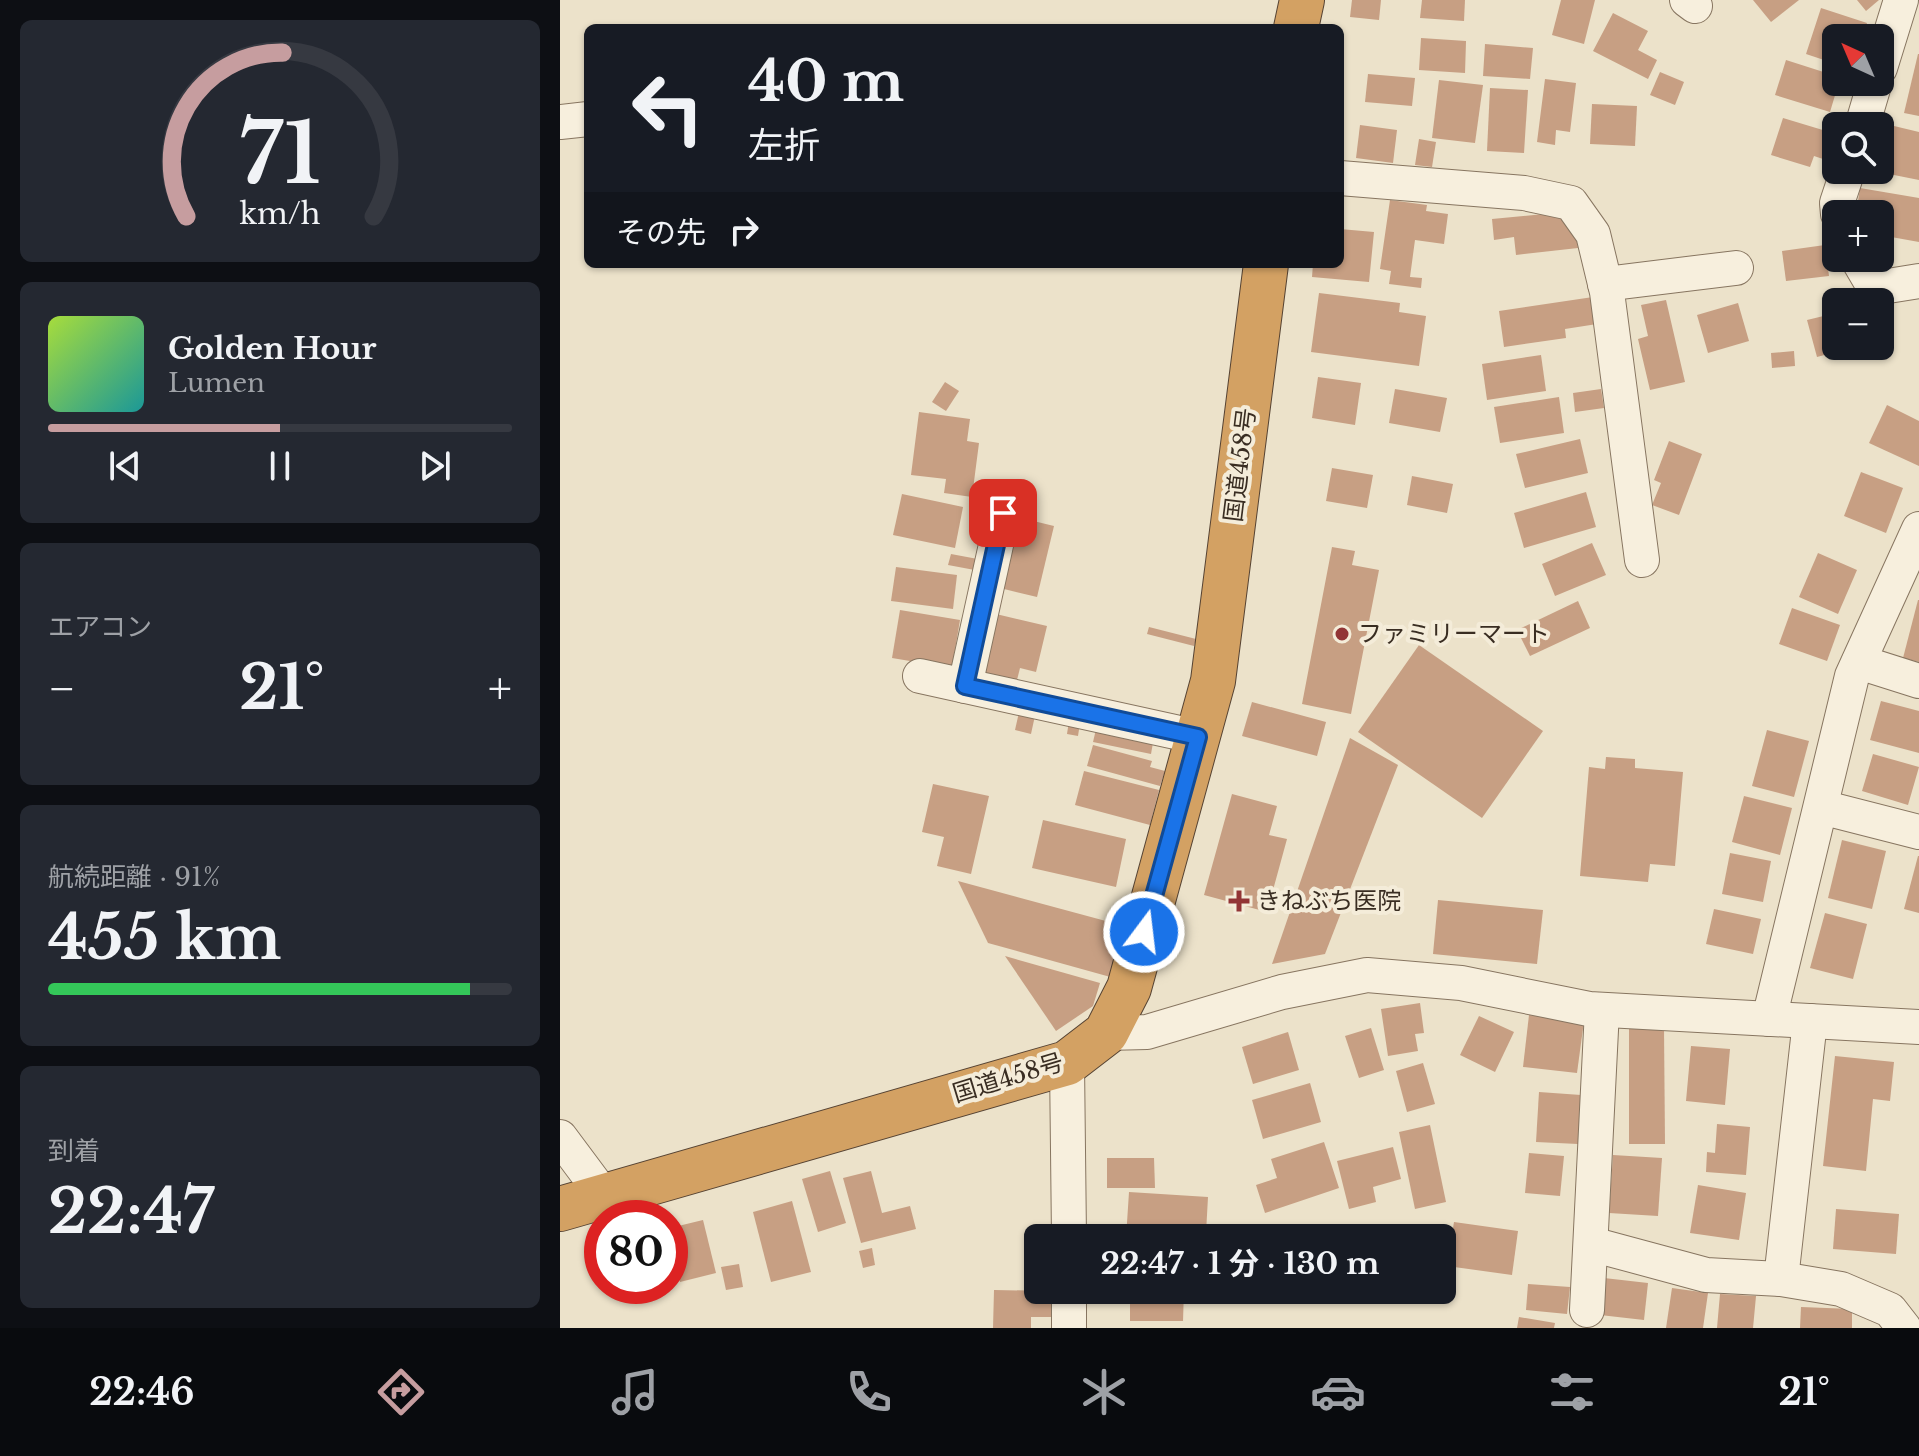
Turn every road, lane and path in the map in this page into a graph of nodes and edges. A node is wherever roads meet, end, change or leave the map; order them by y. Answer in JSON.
{"nodes":[{"id":1,"x":1302,"y":0,"type":"edge"},
{"id":2,"x":1901,"y":0,"type":"edge"},
{"id":3,"x":1297,"y":24,"type":"edge"},
{"id":4,"x":1894,"y":24,"type":"edge"},
{"id":5,"x":584,"y":119,"type":"edge"},
{"id":6,"x":560,"y":122,"type":"edge"},
{"id":7,"x":1344,"y":178,"type":"edge"},
{"id":8,"x":1265,"y":268,"type":"edge"},
{"id":9,"x":1736,"y":268,"type":"dead end"},
{"id":10,"x":1865,"y":272,"type":"edge"},
{"id":11,"x":1919,"y":281,"type":"edge"},
{"id":12,"x":1605,"y":284,"type":"junction"},
{"id":13,"x":1003,"y":513,"type":"dead end"},
{"id":14,"x":1919,"y":529,"type":"edge"},
{"id":15,"x":1642,"y":560,"type":"dead end"},
{"id":16,"x":1859,"y":662,"type":"junction"},
{"id":17,"x":920,"y":676,"type":"dead end"},
{"id":18,"x":1919,"y":681,"type":"edge"},
{"id":19,"x":965,"y":686,"type":"junction"},
{"id":20,"x":1198,"y":737,"type":"junction"},
{"id":21,"x":1821,"y":807,"type":"junction"},
{"id":22,"x":1919,"y":832,"type":"edge"},
{"id":23,"x":1602,"y":1010,"type":"junction"},
{"id":24,"x":1769,"y":1019,"type":"junction"},
{"id":25,"x":1810,"y":1021,"type":"junction"},
{"id":26,"x":1919,"y":1027,"type":"edge"},
{"id":27,"x":1106,"y":1033,"type":"junction"},
{"id":28,"x":1067,"y":1063,"type":"junction"},
{"id":29,"x":560,"y":1137,"type":"edge"},
{"id":30,"x":604,"y":1196,"type":"junction"},
{"id":31,"x":560,"y":1209,"type":"edge"},
{"id":32,"x":1069,"y":1224,"type":"edge"},
{"id":33,"x":1591,"y":1244,"type":"junction"},
{"id":34,"x":1781,"y":1279,"type":"junction"},
{"id":35,"x":1069,"y":1304,"type":"edge"},
{"id":36,"x":1587,"y":1310,"type":"dead end"},
{"id":37,"x":1069,"y":1328,"type":"edge"},
{"id":38,"x":1904,"y":1328,"type":"edge"}],
"edges":[{"from":1,"to":3,"type":"highway"},
{"from":2,"to":4,"type":"street"},
{"from":5,"to":6,"type":"street"},
{"from":7,"to":12,"type":"street"},
{"from":8,"to":20,"type":"highway","name":"国道458号"},
{"from":9,"to":12,"type":"street"},
{"from":10,"to":11,"type":"street"},
{"from":12,"to":15,"type":"street"},
{"from":13,"to":19,"type":"street"},
{"from":14,"to":16,"type":"street"},
{"from":16,"to":18,"type":"street"},
{"from":16,"to":21,"type":"street"},
{"from":17,"to":19,"type":"street"},
{"from":19,"to":20,"type":"street"},
{"from":20,"to":27,"type":"highway","name":"国道458号"},
{"from":21,"to":22,"type":"street"},
{"from":21,"to":24,"type":"street"},
{"from":23,"to":24,"type":"street"},
{"from":23,"to":27,"type":"street"},
{"from":23,"to":33,"type":"street"},
{"from":24,"to":25,"type":"street"},
{"from":25,"to":26,"type":"street"},
{"from":25,"to":34,"type":"street"},
{"from":27,"to":28,"type":"highway","name":"国道458号"},
{"from":28,"to":30,"type":"highway","name":"国道458号"},
{"from":28,"to":32,"type":"street"},
{"from":29,"to":30,"type":"street"},
{"from":30,"to":31,"type":"highway","name":"国道458号"},
{"from":33,"to":34,"type":"street"},
{"from":33,"to":36,"type":"street"},
{"from":34,"to":38,"type":"street"},
{"from":35,"to":37,"type":"street"}]}
